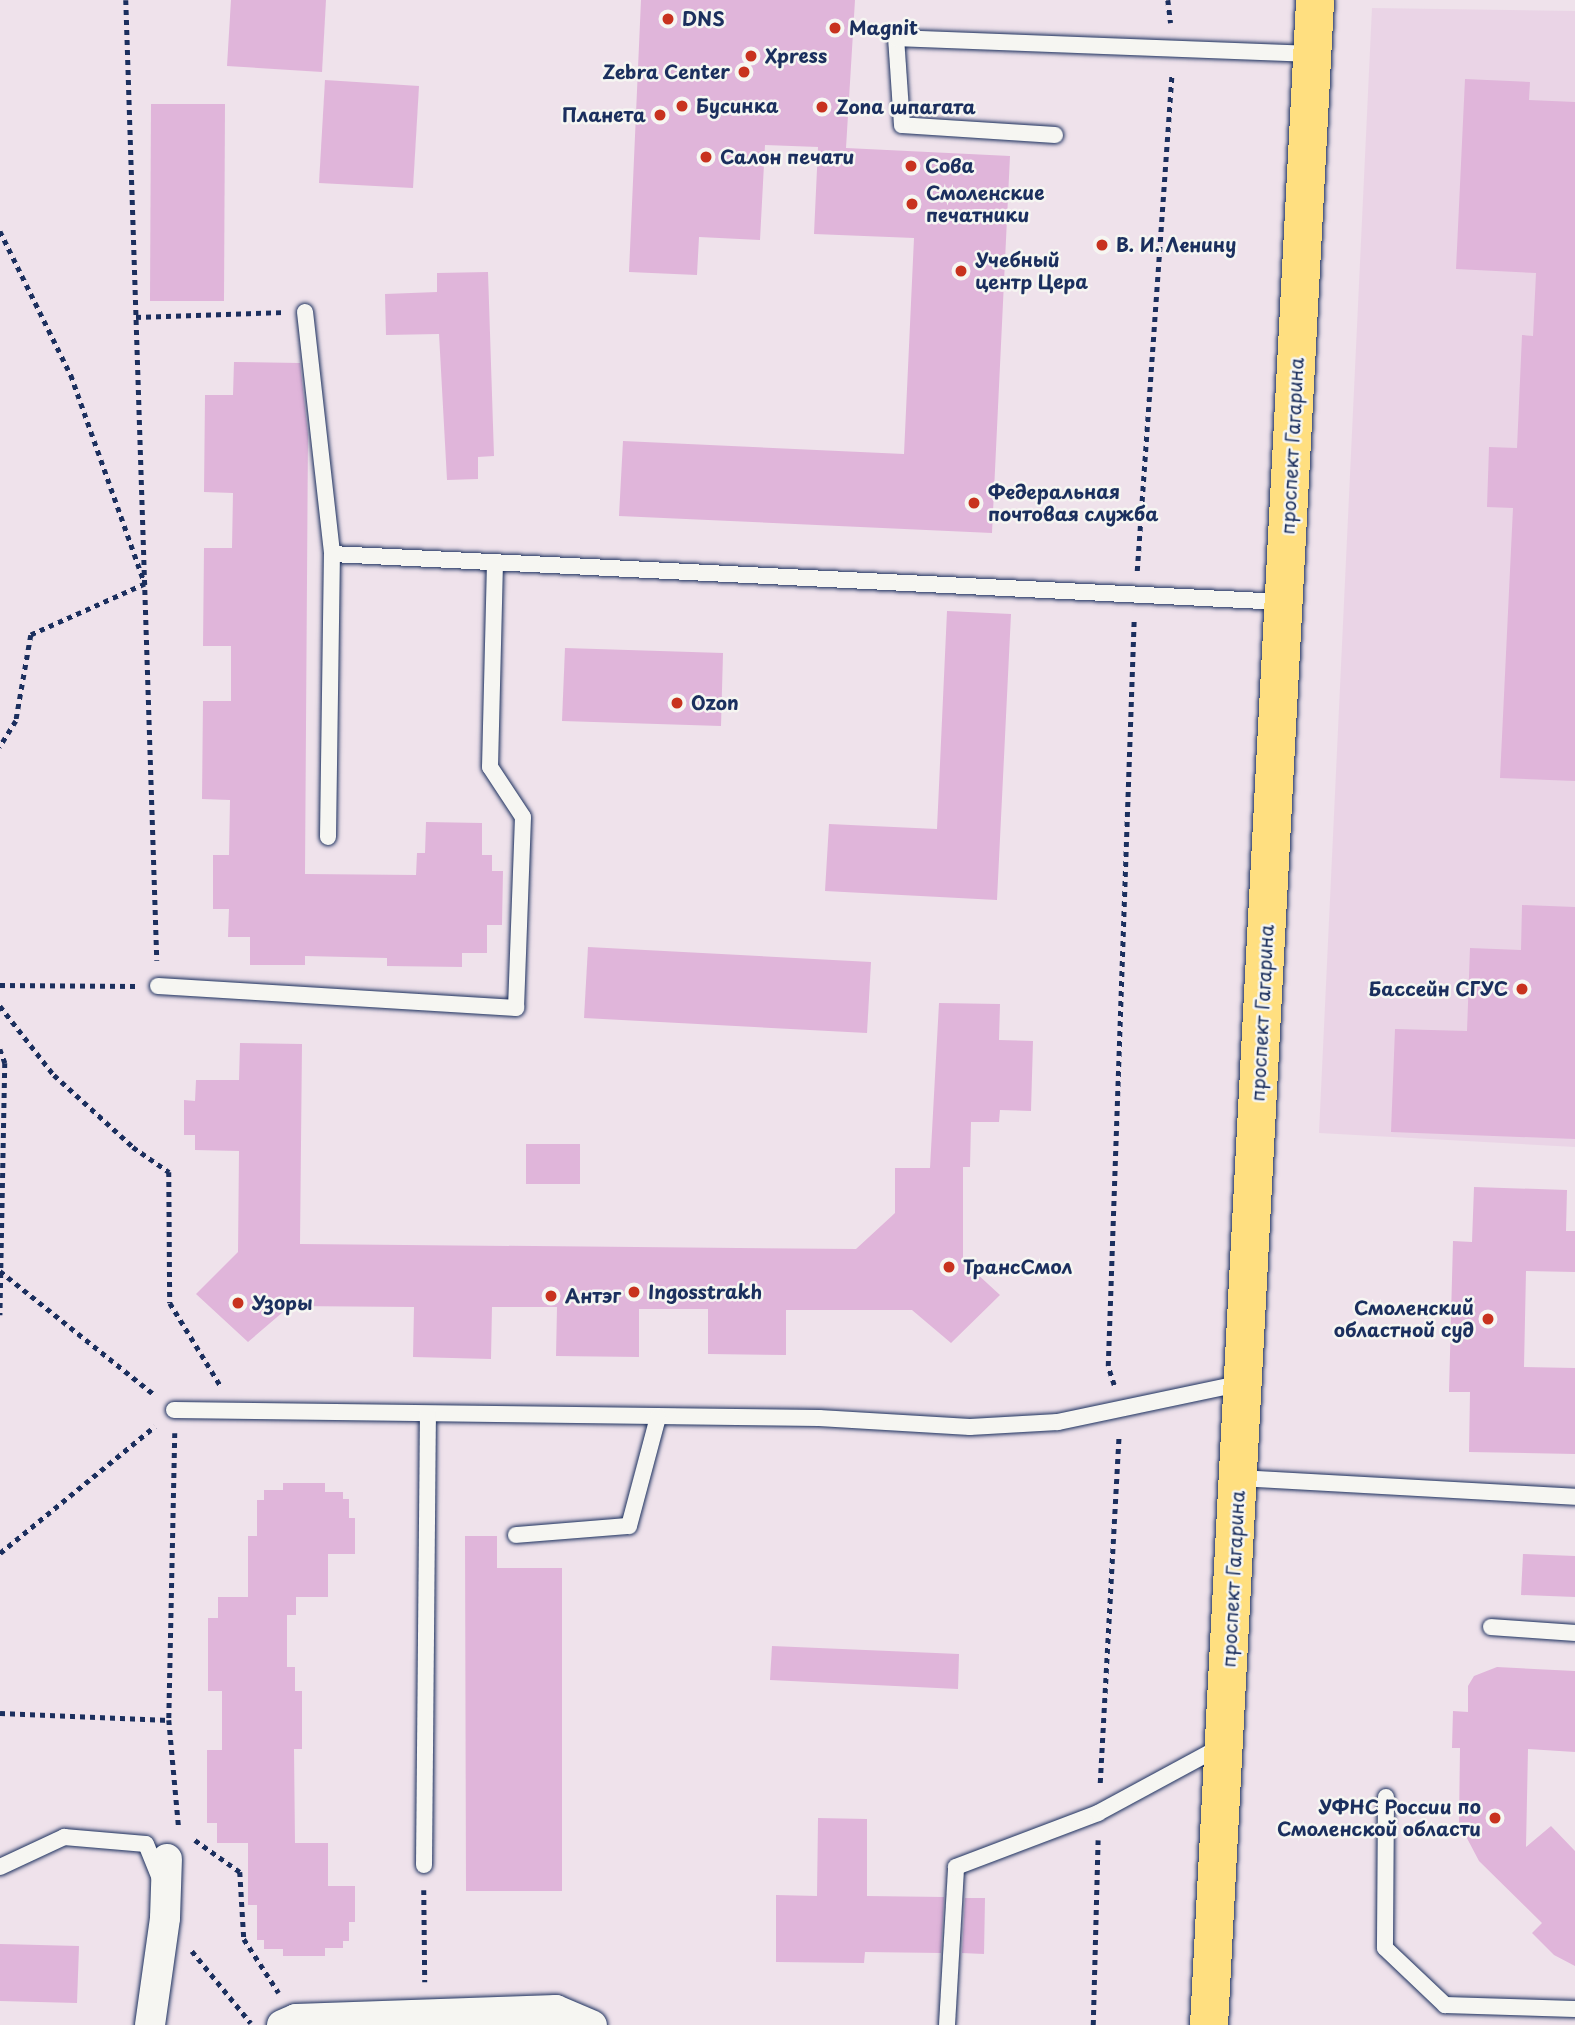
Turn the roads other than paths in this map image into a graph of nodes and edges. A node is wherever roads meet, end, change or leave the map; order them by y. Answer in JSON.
{"nodes":[{"id":1,"x":1315,"y":0,"type":"edge"},
{"id":2,"x":1312,"y":54,"type":"junction"},
{"id":3,"x":1055,"y":135,"type":"dead end"},
{"id":4,"x":305,"y":312,"type":"road end"},
{"id":5,"x":332,"y":555,"type":"junction"},
{"id":6,"x":495,"y":563,"type":"junction"},
{"id":7,"x":1284,"y":602,"type":"junction"},
{"id":8,"x":328,"y":837,"type":"dead end"},
{"id":9,"x":158,"y":986,"type":"road end"},
{"id":10,"x":1243,"y":1383,"type":"junction"},
{"id":11,"x":174,"y":1410,"type":"road end"},
{"id":12,"x":428,"y":1414,"type":"junction"},
{"id":13,"x":657,"y":1417,"type":"junction"},
{"id":14,"x":1238,"y":1478,"type":"junction"},
{"id":15,"x":1575,"y":1497,"type":"edge"},
{"id":16,"x":516,"y":1535,"type":"dead end"},
{"id":17,"x":1491,"y":1627,"type":"dead end"},
{"id":18,"x":1575,"y":1633,"type":"edge"},
{"id":19,"x":1226,"y":1744,"type":"junction"},
{"id":20,"x":1387,"y":1797,"type":"dead end"},
{"id":21,"x":167,"y":1859,"type":"road end"},
{"id":22,"x":424,"y":1865,"type":"road end"},
{"id":23,"x":0,"y":1867,"type":"edge"},
{"id":24,"x":165,"y":1904,"type":"junction"},
{"id":25,"x":1575,"y":2009,"type":"edge"},
{"id":26,"x":289,"y":2022,"type":"edge"},
{"id":27,"x":150,"y":2025,"type":"edge"},
{"id":28,"x":592,"y":2025,"type":"edge"},
{"id":29,"x":947,"y":2025,"type":"edge"},
{"id":30,"x":1209,"y":2025,"type":"edge"}],
"edges":[{"from":1,"to":2,"type":"main road","name":"проспект Гагарина"},
{"from":2,"to":3,"type":"lane"},
{"from":2,"to":7,"type":"main road","name":"проспект Гагарина"},
{"from":4,"to":5,"type":"lane"},
{"from":5,"to":6,"type":"lane"},
{"from":5,"to":8,"type":"lane"},
{"from":6,"to":7,"type":"lane"},
{"from":6,"to":9,"type":"lane"},
{"from":7,"to":10,"type":"main road","name":"проспект Гагарина"},
{"from":10,"to":13,"type":"lane"},
{"from":10,"to":14,"type":"main road","name":"проспект Гагарина"},
{"from":11,"to":12,"type":"lane"},
{"from":12,"to":13,"type":"lane"},
{"from":12,"to":22,"type":"lane"},
{"from":13,"to":16,"type":"lane"},
{"from":14,"to":15,"type":"lane"},
{"from":14,"to":19,"type":"main road","name":"проспект Гагарина"},
{"from":17,"to":18,"type":"lane"},
{"from":19,"to":29,"type":"lane"},
{"from":19,"to":30,"type":"main road","name":"проспект Гагарина"},
{"from":20,"to":25,"type":"lane"},
{"from":21,"to":24,"type":"street"},
{"from":23,"to":24,"type":"lane"},
{"from":24,"to":27,"type":"street"},
{"from":26,"to":28,"type":"street"}]}
